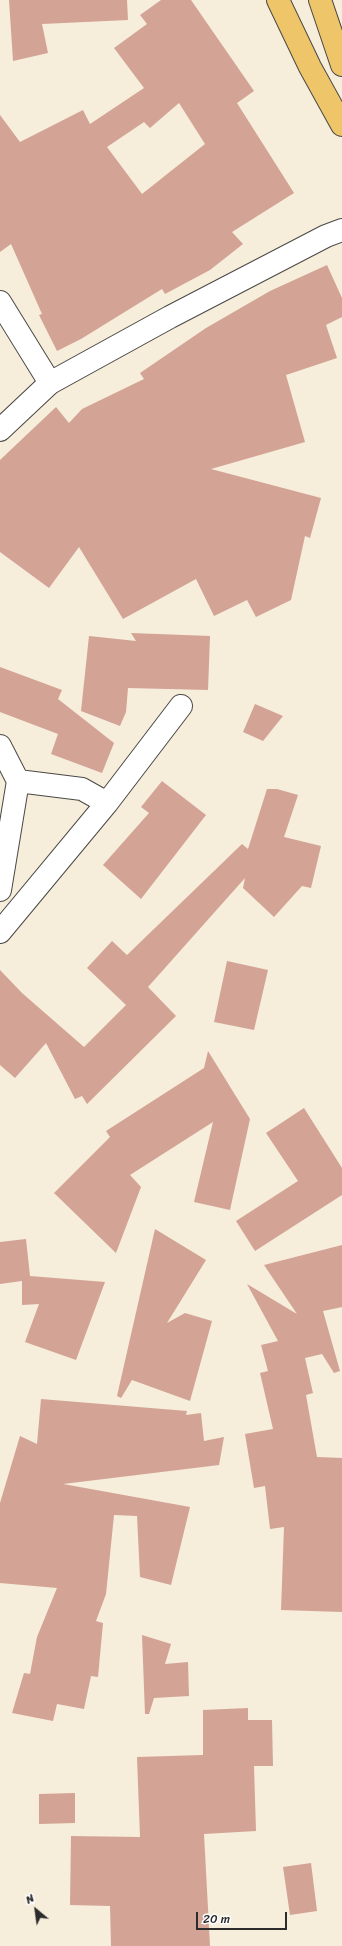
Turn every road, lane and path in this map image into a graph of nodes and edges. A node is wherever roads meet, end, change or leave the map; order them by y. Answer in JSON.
{"nodes":[{"id":1,"x":278,"y":0,"type":"edge"},
{"id":2,"x":320,"y":0,"type":"edge"},
{"id":3,"x":342,"y":65,"type":"edge"},
{"id":4,"x":342,"y":125,"type":"edge"},
{"id":5,"x":342,"y":230,"type":"edge"},
{"id":6,"x":0,"y":302,"type":"edge"},
{"id":7,"x":50,"y":383,"type":"junction"},
{"id":8,"x":0,"y":430,"type":"edge"},
{"id":9,"x":181,"y":706,"type":"dead end"},
{"id":10,"x":0,"y":746,"type":"edge"},
{"id":11,"x":18,"y":781,"type":"junction"},
{"id":12,"x":107,"y":803,"type":"junction"},
{"id":13,"x":0,"y":890,"type":"edge"},
{"id":14,"x":0,"y":932,"type":"edge"}],
"edges":[{"from":1,"to":4,"type":"highway"},
{"from":2,"to":3,"type":"highway"},
{"from":5,"to":7,"type":"street"},
{"from":6,"to":7,"type":"street"},
{"from":7,"to":8,"type":"street"},
{"from":9,"to":12,"type":"street"},
{"from":10,"to":11,"type":"street"},
{"from":11,"to":12,"type":"street"},
{"from":11,"to":13,"type":"street"},
{"from":12,"to":14,"type":"street"}]}
